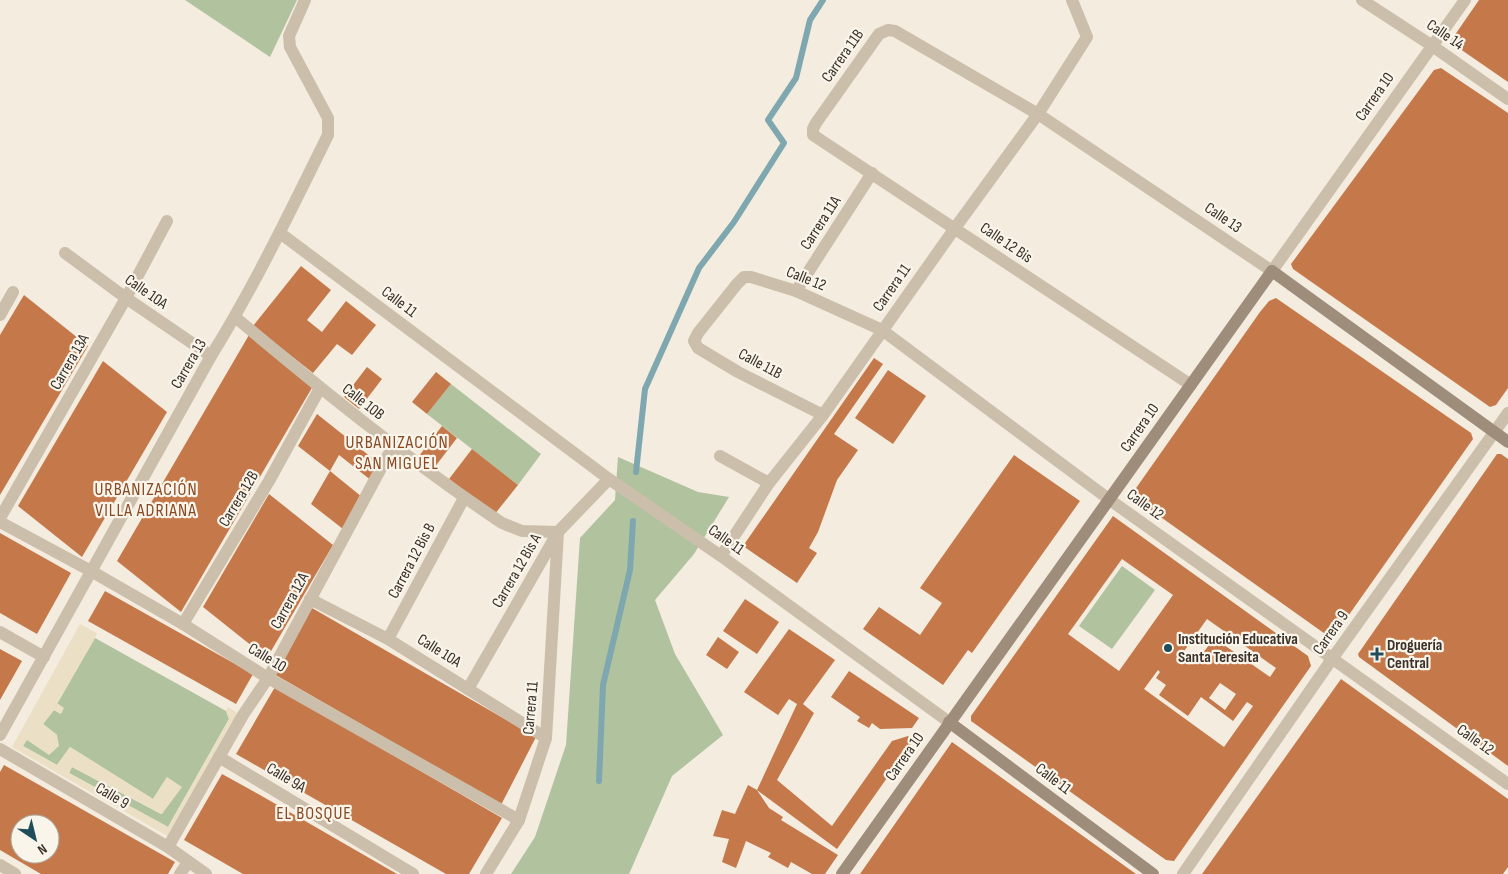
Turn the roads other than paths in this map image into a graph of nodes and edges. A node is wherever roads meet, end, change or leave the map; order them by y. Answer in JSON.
{"nodes":[{"id":1,"x":305,"y":0,"type":"edge"},
{"id":2,"x":1072,"y":0,"type":"edge"},
{"id":3,"x":1362,"y":0,"type":"edge"},
{"id":4,"x":1465,"y":0,"type":"edge"},
{"id":5,"x":907,"y":39,"type":"joint"},
{"id":6,"x":1432,"y":45,"type":"junction"},
{"id":7,"x":1508,"y":99,"type":"edge"},
{"id":8,"x":1038,"y":114,"type":"junction"},
{"id":9,"x":816,"y":124,"type":"joint"},
{"id":10,"x":872,"y":174,"type":"junction"},
{"id":11,"x":167,"y":222,"type":"dead end"},
{"id":12,"x":955,"y":228,"type":"junction"},
{"id":13,"x":280,"y":233,"type":"junction"},
{"id":14,"x":64,"y":253,"type":"dead end"},
{"id":15,"x":1272,"y":271,"type":"junction"},
{"id":16,"x":796,"y":291,"type":"junction"},
{"id":17,"x":13,"y":292,"type":"dead end"},
{"id":18,"x":126,"y":298,"type":"junction"},
{"id":19,"x":0,"y":315,"type":"edge"},
{"id":20,"x":235,"y":317,"type":"junction"},
{"id":21,"x":882,"y":330,"type":"junction"},
{"id":22,"x":698,"y":333,"type":"joint"},
{"id":23,"x":211,"y":356,"type":"junction"},
{"id":24,"x":1190,"y":385,"type":"junction"},
{"id":25,"x":320,"y":388,"type":"junction"},
{"id":26,"x":1508,"y":413,"type":"edge"},
{"id":27,"x":822,"y":415,"type":"junction"},
{"id":28,"x":1494,"y":432,"type":"junction"},
{"id":29,"x":1508,"y":442,"type":"edge"},
{"id":30,"x":393,"y":446,"type":"junction"},
{"id":31,"x":720,"y":456,"type":"dead end"},
{"id":32,"x":608,"y":479,"type":"junction"},
{"id":33,"x":769,"y":483,"type":"junction"},
{"id":34,"x":464,"y":498,"type":"junction"},
{"id":35,"x":1110,"y":500,"type":"junction"},
{"id":36,"x":0,"y":518,"type":"edge"},
{"id":37,"x":0,"y":522,"type":"edge"},
{"id":38,"x":558,"y":532,"type":"junction"},
{"id":39,"x":721,"y":556,"type":"junction"},
{"id":40,"x":91,"y":571,"type":"junction"},
{"id":41,"x":310,"y":599,"type":"junction"},
{"id":42,"x":183,"y":624,"type":"junction"},
{"id":43,"x":0,"y":632,"type":"edge"},
{"id":44,"x":388,"y":639,"type":"junction"},
{"id":45,"x":44,"y":657,"type":"junction"},
{"id":46,"x":1332,"y":660,"type":"junction"},
{"id":47,"x":268,"y":678,"type":"junction"},
{"id":48,"x":468,"y":689,"type":"junction"},
{"id":49,"x":950,"y":722,"type":"junction"},
{"id":50,"x":0,"y":735,"type":"edge"},
{"id":51,"x":546,"y":738,"type":"junction"},
{"id":52,"x":0,"y":750,"type":"edge"},
{"id":53,"x":219,"y":757,"type":"junction"},
{"id":54,"x":1508,"y":784,"type":"edge"},
{"id":55,"x":519,"y":820,"type":"junction"},
{"id":56,"x":168,"y":847,"type":"junction"},
{"id":57,"x":188,"y":862,"type":"junction"},
{"id":58,"x":0,"y":865,"type":"edge"},
{"id":59,"x":15,"y":874,"type":"edge"},
{"id":60,"x":180,"y":874,"type":"edge"},
{"id":61,"x":206,"y":874,"type":"edge"},
{"id":62,"x":413,"y":874,"type":"edge"},
{"id":63,"x":486,"y":874,"type":"edge"},
{"id":64,"x":842,"y":874,"type":"edge"},
{"id":65,"x":1153,"y":874,"type":"edge"},
{"id":66,"x":1183,"y":874,"type":"edge"}],
"edges":[{"from":1,"to":13,"type":"street","name":"Carrera 13"},
{"from":2,"to":8,"type":"street","name":"Carrera 11"},
{"from":3,"to":6,"type":"street","name":"Calle 14"},
{"from":4,"to":6,"type":"street","name":"Carrera 10"},
{"from":5,"to":8,"type":"street","name":"Calle 13"},
{"from":5,"to":9,"type":"street","name":"Carrera 11B"},
{"from":6,"to":7,"type":"street","name":"Calle 14"},
{"from":6,"to":15,"type":"street","name":"Carrera 10"},
{"from":8,"to":12,"type":"street","name":"Carrera 11"},
{"from":8,"to":15,"type":"street","name":"Calle 13"},
{"from":9,"to":10,"type":"street","name":"Calle 12 Bis"},
{"from":10,"to":12,"type":"street","name":"Calle 12 Bis"},
{"from":10,"to":16,"type":"street","name":"Carrera 11A"},
{"from":11,"to":18,"type":"street","name":"Carrera 13A"},
{"from":12,"to":21,"type":"street","name":"Carrera 11"},
{"from":12,"to":24,"type":"street","name":"Calle 12 Bis"},
{"from":13,"to":20,"type":"street","name":"Carrera 13"},
{"from":13,"to":32,"type":"street","name":"Calle 11"},
{"from":14,"to":18,"type":"street","name":"Calle 10A"},
{"from":15,"to":24,"type":"main road","name":"Carrera 10"},
{"from":15,"to":28,"type":"main road","name":"Calle 13"},
{"from":16,"to":21,"type":"street","name":"Calle 12"},
{"from":16,"to":22,"type":"street","name":"Calle 12"},
{"from":17,"to":19,"type":"street"},
{"from":18,"to":23,"type":"street","name":"Calle 10A"},
{"from":18,"to":36,"type":"street","name":"Carrera 13A"},
{"from":20,"to":23,"type":"street","name":"Carrera 13"},
{"from":20,"to":25,"type":"street","name":"Calle 10B"},
{"from":21,"to":27,"type":"street","name":"Carrera 11"},
{"from":21,"to":35,"type":"street","name":"Calle 12"},
{"from":22,"to":27,"type":"street","name":"Calle 11B"},
{"from":23,"to":40,"type":"street","name":"Carrera 13"},
{"from":24,"to":35,"type":"main road","name":"Carrera 10"},
{"from":25,"to":30,"type":"street","name":"Calle 10B"},
{"from":25,"to":42,"type":"street","name":"Carrera 12B"},
{"from":26,"to":28,"type":"street","name":"Carrera 9"},
{"from":27,"to":33,"type":"street","name":"Carrera 11"},
{"from":28,"to":29,"type":"main road","name":"Calle 13"},
{"from":28,"to":46,"type":"street","name":"Carrera 9"},
{"from":30,"to":34,"type":"street","name":"Calle 10B"},
{"from":30,"to":41,"type":"street","name":"Carrera 12A"},
{"from":31,"to":33,"type":"street"},
{"from":32,"to":38,"type":"street","name":"Carrera 12 Bis A"},
{"from":32,"to":39,"type":"street","name":"Calle 11"},
{"from":33,"to":39,"type":"street","name":"Carrera 11"},
{"from":34,"to":38,"type":"street","name":"Calle 10B"},
{"from":34,"to":44,"type":"street","name":"Carrera 12 Bis B"},
{"from":35,"to":46,"type":"street","name":"Calle 12"},
{"from":35,"to":49,"type":"main road","name":"Carrera 10"},
{"from":37,"to":40,"type":"street","name":"Calle 10"},
{"from":38,"to":48,"type":"street","name":"Carrera 12 Bis A"},
{"from":38,"to":51,"type":"street","name":"Carrera 11"},
{"from":39,"to":49,"type":"street","name":"Calle 11"},
{"from":40,"to":42,"type":"street","name":"Calle 10"},
{"from":40,"to":45,"type":"street","name":"Carrera 13"},
{"from":41,"to":44,"type":"street","name":"Calle 10A"},
{"from":41,"to":47,"type":"street","name":"Carrera 12A"},
{"from":42,"to":47,"type":"street","name":"Calle 10"},
{"from":43,"to":45,"type":"street"},
{"from":44,"to":48,"type":"street","name":"Calle 10A"},
{"from":45,"to":50,"type":"street","name":"Carrera 13"},
{"from":46,"to":54,"type":"street","name":"Calle 12"},
{"from":46,"to":66,"type":"street","name":"Carrera 9"},
{"from":47,"to":53,"type":"street","name":"Carrera 12A"},
{"from":47,"to":55,"type":"street","name":"Calle 10"},
{"from":48,"to":51,"type":"street","name":"Calle 10A"},
{"from":49,"to":64,"type":"main road","name":"Carrera 10"},
{"from":49,"to":65,"type":"main road","name":"Calle 11"},
{"from":51,"to":55,"type":"street","name":"Carrera 11"},
{"from":52,"to":56,"type":"street","name":"Calle 9"},
{"from":53,"to":56,"type":"street","name":"Carrera 12A"},
{"from":53,"to":62,"type":"street","name":"Calle 9A"},
{"from":55,"to":63,"type":"street","name":"Carrera 11"},
{"from":56,"to":57,"type":"street","name":"Calle 9"},
{"from":57,"to":60,"type":"street"},
{"from":57,"to":61,"type":"street","name":"Calle 9"},
{"from":58,"to":59,"type":"street"}]}
